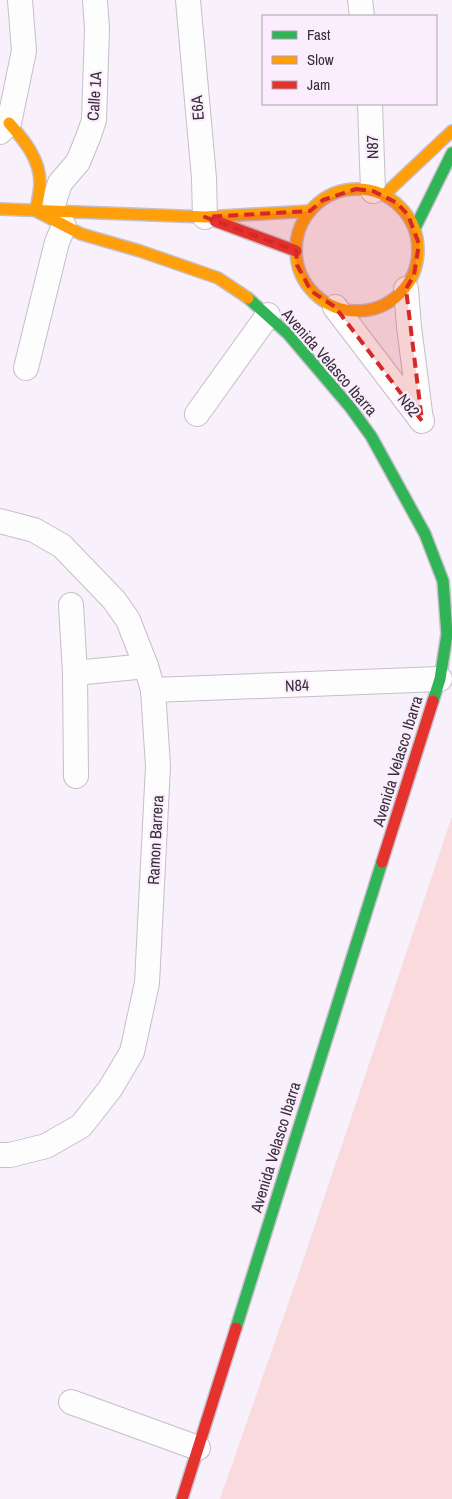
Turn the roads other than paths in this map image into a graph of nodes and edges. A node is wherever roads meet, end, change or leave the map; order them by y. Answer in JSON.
{"nodes":[{"id":1,"x":20,"y":0,"type":"edge"},
{"id":2,"x":95,"y":0,"type":"edge"},
{"id":3,"x":188,"y":0,"type":"edge"},
{"id":4,"x":360,"y":0,"type":"edge"},
{"id":5,"x":362,"y":15,"type":"edge"},
{"id":6,"x":370,"y":105,"type":"edge"},
{"id":7,"x":5,"y":128,"type":"edge"},
{"id":8,"x":452,"y":132,"type":"edge"},
{"id":9,"x":452,"y":153,"type":"edge"},
{"id":10,"x":378,"y":193,"type":"junction"},
{"id":11,"x":0,"y":209,"type":"edge"},
{"id":12,"x":310,"y":211,"type":"junction"},
{"id":13,"x":50,"y":216,"type":"junction"},
{"id":14,"x":205,"y":217,"type":"junction"},
{"id":15,"x":415,"y":228,"type":"junction"},
{"id":16,"x":296,"y":251,"type":"junction"},
{"id":17,"x":406,"y":289,"type":"junction"},
{"id":18,"x":334,"y":307,"type":"junction"},
{"id":19,"x":268,"y":315,"type":"junction"},
{"id":20,"x":26,"y":368,"type":"dead end"},
{"id":21,"x":197,"y":414,"type":"dead end"},
{"id":22,"x":0,"y":521,"type":"edge"},
{"id":23,"x":71,"y":605,"type":"dead end"},
{"id":24,"x":146,"y":666,"type":"junction"},
{"id":25,"x":75,"y":673,"type":"junction"},
{"id":26,"x":440,"y":679,"type":"junction"},
{"id":27,"x":153,"y":690,"type":"junction"},
{"id":28,"x":76,"y":776,"type":"dead end"},
{"id":29,"x":0,"y":1155,"type":"edge"},
{"id":30,"x":71,"y":1402,"type":"dead end"},
{"id":31,"x":198,"y":1448,"type":"junction"},
{"id":32,"x":182,"y":1499,"type":"edge"}],
"edges":[{"from":1,"to":7,"type":"street"},
{"from":2,"to":13,"type":"street","name":"Calle 1A"},
{"from":3,"to":14,"type":"street","name":"E6A"},
{"from":4,"to":5,"type":"street"},
{"from":6,"to":10,"type":"street","name":"N87"},
{"from":7,"to":13,"type":"street"},
{"from":8,"to":10,"type":"street"},
{"from":9,"to":15,"type":"street"},
{"from":10,"to":12,"type":"street"},
{"from":10,"to":15,"type":"street"},
{"from":11,"to":13,"type":"street"},
{"from":12,"to":14,"type":"street"},
{"from":12,"to":16,"type":"street"},
{"from":13,"to":14,"type":"street"},
{"from":13,"to":19,"type":"street","name":"Avenida Velasco Ibarra"},
{"from":13,"to":20,"type":"street","name":"Calle 1A"},
{"from":14,"to":16,"type":"street"},
{"from":15,"to":17,"type":"street"},
{"from":16,"to":18,"type":"street"},
{"from":17,"to":18,"type":"street"},
{"from":17,"to":18,"type":"street","name":"N82"},
{"from":19,"to":21,"type":"street"},
{"from":19,"to":26,"type":"street","name":"Avenida Velasco Ibarra"},
{"from":22,"to":24,"type":"street","name":"Ramon Barrera"},
{"from":23,"to":25,"type":"street"},
{"from":24,"to":25,"type":"street"},
{"from":24,"to":27,"type":"street","name":"Ramon Barrera"},
{"from":25,"to":28,"type":"street"},
{"from":26,"to":27,"type":"street","name":"N84"},
{"from":26,"to":31,"type":"street","name":"Avenida Velasco Ibarra"},
{"from":27,"to":29,"type":"street","name":"Ramon Barrera"},
{"from":30,"to":31,"type":"street"},
{"from":31,"to":32,"type":"street","name":"Avenida Velasco Ibarra"}]}
